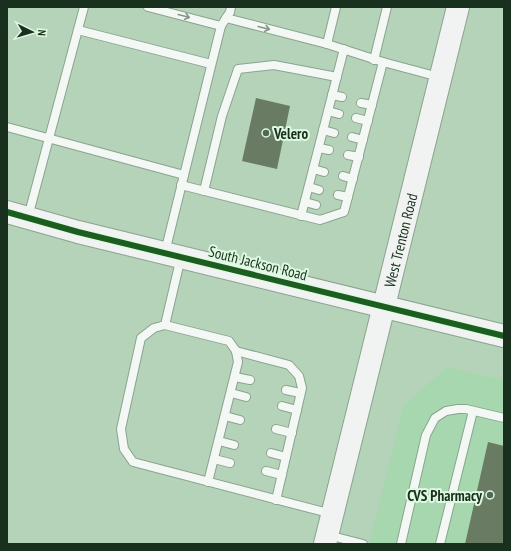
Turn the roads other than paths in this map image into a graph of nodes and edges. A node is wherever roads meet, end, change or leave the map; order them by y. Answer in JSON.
{"nodes":[{"id":1,"x":84,"y":7,"type":"edge"},
{"id":2,"x":148,"y":7,"type":"edge"},
{"id":3,"x":231,"y":7,"type":"edge"},
{"id":4,"x":336,"y":7,"type":"edge"},
{"id":5,"x":387,"y":7,"type":"edge"},
{"id":6,"x":458,"y":7,"type":"edge"},
{"id":7,"x":166,"y":9,"type":"edge"},
{"id":8,"x":226,"y":18,"type":"junction"},
{"id":9,"x":221,"y":26,"type":"junction"},
{"id":10,"x":78,"y":30,"type":"junction"},
{"id":11,"x":327,"y":44,"type":"junction"},
{"id":12,"x":344,"y":49,"type":"junction"},
{"id":13,"x":374,"y":60,"type":"junction"},
{"id":14,"x":383,"y":62,"type":"junction"},
{"id":15,"x":211,"y":64,"type":"junction"},
{"id":16,"x":337,"y":77,"type":"junction"},
{"id":17,"x":440,"y":78,"type":"junction"},
{"id":18,"x":332,"y":95,"type":"junction"},
{"id":19,"x":342,"y":98,"type":"dead end"},
{"id":20,"x":361,"y":103,"type":"dead end"},
{"id":21,"x":372,"y":106,"type":"junction"},
{"id":22,"x":328,"y":111,"type":"junction"},
{"id":23,"x":339,"y":114,"type":"dead end"},
{"id":24,"x":356,"y":118,"type":"dead end"},
{"id":25,"x":368,"y":121,"type":"junction"},
{"id":26,"x":7,"y":127,"type":"edge"},
{"id":27,"x":323,"y":130,"type":"junction"},
{"id":28,"x":334,"y":133,"type":"dead end"},
{"id":29,"x":352,"y":137,"type":"dead end"},
{"id":30,"x":49,"y":138,"type":"junction"},
{"id":31,"x":363,"y":140,"type":"junction"},
{"id":32,"x":318,"y":148,"type":"junction"},
{"id":33,"x":329,"y":150,"type":"dead end"},
{"id":34,"x":348,"y":155,"type":"dead end"},
{"id":35,"x":359,"y":157,"type":"junction"},
{"id":36,"x":313,"y":169,"type":"junction"},
{"id":37,"x":324,"y":172,"type":"dead end"},
{"id":38,"x":184,"y":175,"type":"junction"},
{"id":39,"x":343,"y":176,"type":"dead end"},
{"id":40,"x":353,"y":179,"type":"junction"},
{"id":41,"x":181,"y":185,"type":"junction"},
{"id":42,"x":308,"y":187,"type":"junction"},
{"id":43,"x":319,"y":190,"type":"dead end"},
{"id":44,"x":204,"y":191,"type":"junction"},
{"id":45,"x":338,"y":195,"type":"dead end"},
{"id":46,"x":348,"y":198,"type":"junction"},
{"id":47,"x":305,"y":202,"type":"junction"},
{"id":48,"x":316,"y":205,"type":"dead end"},
{"id":49,"x":334,"y":210,"type":"dead end"},
{"id":50,"x":7,"y":212,"type":"edge"},
{"id":51,"x":344,"y":212,"type":"junction"},
{"id":52,"x":301,"y":216,"type":"junction"},
{"id":53,"x":28,"y":218,"type":"junction"},
{"id":54,"x":173,"y":255,"type":"junction"},
{"id":55,"x":383,"y":307,"type":"junction"},
{"id":56,"x":165,"y":325,"type":"junction"},
{"id":57,"x":504,"y":336,"type":"edge"},
{"id":58,"x":236,"y":351,"type":"junction"},
{"id":59,"x":235,"y":377,"type":"junction"},
{"id":60,"x":250,"y":380,"type":"dead end"},
{"id":61,"x":286,"y":390,"type":"dead end"},
{"id":62,"x":231,"y":393,"type":"junction"},
{"id":63,"x":300,"y":393,"type":"junction"},
{"id":64,"x":246,"y":397,"type":"dead end"},
{"id":65,"x":282,"y":406,"type":"dead end"},
{"id":66,"x":297,"y":410,"type":"junction"},
{"id":67,"x":473,"y":411,"type":"junction"},
{"id":68,"x":225,"y":416,"type":"junction"},
{"id":69,"x":504,"y":418,"type":"edge"},
{"id":70,"x":240,"y":420,"type":"dead end"},
{"id":71,"x":276,"y":429,"type":"dead end"},
{"id":72,"x":292,"y":433,"type":"junction"},
{"id":73,"x":219,"y":441,"type":"junction"},
{"id":74,"x":234,"y":445,"type":"dead end"},
{"id":75,"x":270,"y":453,"type":"dead end"},
{"id":76,"x":286,"y":457,"type":"junction"},
{"id":77,"x":214,"y":459,"type":"junction"},
{"id":78,"x":230,"y":463,"type":"dead end"},
{"id":79,"x":266,"y":471,"type":"dead end"},
{"id":80,"x":282,"y":475,"type":"junction"},
{"id":81,"x":208,"y":482,"type":"junction"},
{"id":82,"x":276,"y":500,"type":"junction"},
{"id":83,"x":329,"y":531,"type":"edge"},
{"id":84,"x":363,"y":544,"type":"edge"},
{"id":85,"x":401,"y":544,"type":"edge"},
{"id":86,"x":440,"y":544,"type":"edge"}],
"edges":[{"from":1,"to":10,"type":"lane"},
{"from":2,"to":7,"type":"lane"},
{"from":3,"to":8,"type":"lane"},
{"from":4,"to":11,"type":"lane"},
{"from":5,"to":13,"type":"lane"},
{"from":6,"to":17,"type":"main road","name":"West Trenton Road"},
{"from":7,"to":9,"type":"lane","one_way":true},
{"from":8,"to":9,"type":"lane"},
{"from":8,"to":11,"type":"lane","one_way":true},
{"from":9,"to":15,"type":"lane"},
{"from":10,"to":15,"type":"lane"},
{"from":10,"to":30,"type":"lane"},
{"from":11,"to":12,"type":"lane"},
{"from":12,"to":13,"type":"lane"},
{"from":12,"to":16,"type":"lane"},
{"from":13,"to":14,"type":"lane"},
{"from":14,"to":17,"type":"lane"},
{"from":14,"to":21,"type":"lane"},
{"from":15,"to":38,"type":"lane"},
{"from":16,"to":18,"type":"lane"},
{"from":16,"to":44,"type":"lane"},
{"from":17,"to":55,"type":"main road","name":"West Trenton Road"},
{"from":18,"to":19,"type":"lane"},
{"from":18,"to":22,"type":"lane"},
{"from":20,"to":21,"type":"lane"},
{"from":21,"to":25,"type":"lane"},
{"from":22,"to":23,"type":"lane"},
{"from":22,"to":27,"type":"lane"},
{"from":24,"to":25,"type":"lane"},
{"from":25,"to":31,"type":"lane"},
{"from":26,"to":30,"type":"lane"},
{"from":27,"to":28,"type":"lane"},
{"from":27,"to":32,"type":"lane"},
{"from":29,"to":31,"type":"lane"},
{"from":30,"to":38,"type":"lane"},
{"from":30,"to":53,"type":"lane"},
{"from":31,"to":35,"type":"lane"},
{"from":32,"to":33,"type":"lane"},
{"from":32,"to":36,"type":"lane"},
{"from":34,"to":35,"type":"lane"},
{"from":35,"to":40,"type":"lane"},
{"from":36,"to":37,"type":"lane"},
{"from":36,"to":42,"type":"lane"},
{"from":38,"to":41,"type":"lane"},
{"from":39,"to":40,"type":"lane"},
{"from":40,"to":46,"type":"lane"},
{"from":41,"to":44,"type":"lane"},
{"from":41,"to":54,"type":"lane"},
{"from":42,"to":43,"type":"lane"},
{"from":42,"to":47,"type":"lane"},
{"from":44,"to":52,"type":"lane"},
{"from":45,"to":46,"type":"lane"},
{"from":46,"to":51,"type":"lane"},
{"from":47,"to":48,"type":"lane"},
{"from":47,"to":52,"type":"lane"},
{"from":49,"to":51,"type":"lane"},
{"from":50,"to":53,"type":"main road","name":"South Jackson Road"},
{"from":51,"to":52,"type":"lane"},
{"from":53,"to":54,"type":"main road","name":"South Jackson Road"},
{"from":54,"to":55,"type":"main road","name":"South Jackson Road"},
{"from":54,"to":56,"type":"lane"},
{"from":55,"to":57,"type":"main road","name":"South Jackson Road"},
{"from":55,"to":83,"type":"main road","name":"West Trenton Road"},
{"from":56,"to":58,"type":"lane"},
{"from":56,"to":81,"type":"lane"},
{"from":58,"to":59,"type":"lane"},
{"from":58,"to":63,"type":"lane"},
{"from":59,"to":60,"type":"lane"},
{"from":59,"to":62,"type":"lane"},
{"from":61,"to":63,"type":"lane"},
{"from":62,"to":64,"type":"lane"},
{"from":62,"to":68,"type":"lane"},
{"from":63,"to":66,"type":"lane"},
{"from":65,"to":66,"type":"lane"},
{"from":66,"to":72,"type":"lane"},
{"from":67,"to":69,"type":"lane"},
{"from":67,"to":85,"type":"lane"},
{"from":67,"to":86,"type":"lane"},
{"from":68,"to":70,"type":"lane"},
{"from":68,"to":73,"type":"lane"},
{"from":71,"to":72,"type":"lane"},
{"from":72,"to":76,"type":"lane"},
{"from":73,"to":74,"type":"lane"},
{"from":73,"to":77,"type":"lane"},
{"from":75,"to":76,"type":"lane"},
{"from":76,"to":80,"type":"lane"},
{"from":77,"to":78,"type":"lane"},
{"from":77,"to":81,"type":"lane"},
{"from":79,"to":80,"type":"lane"},
{"from":80,"to":82,"type":"lane"},
{"from":81,"to":82,"type":"lane"},
{"from":82,"to":83,"type":"lane"},
{"from":83,"to":84,"type":"lane"}]}
